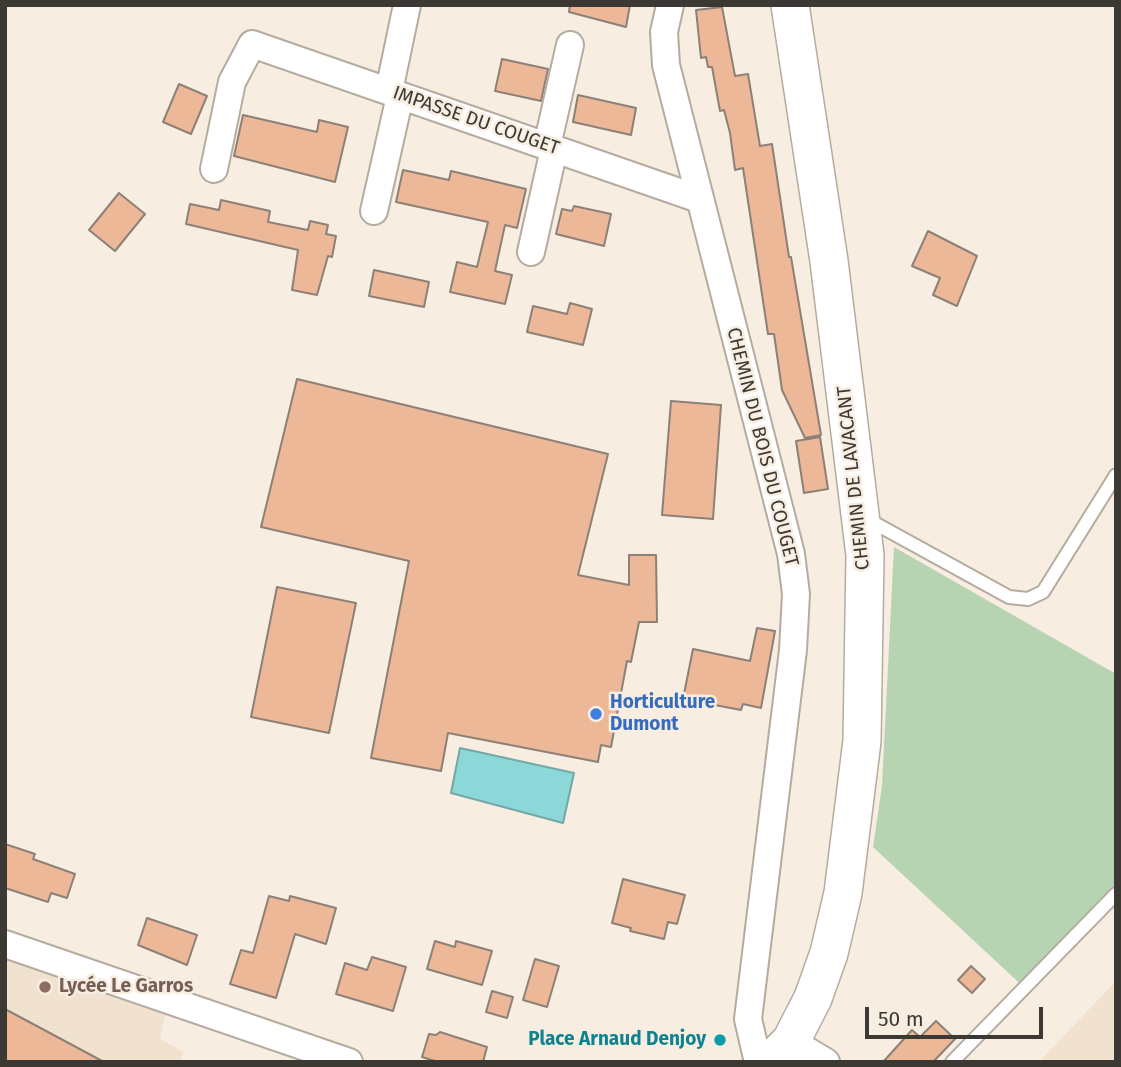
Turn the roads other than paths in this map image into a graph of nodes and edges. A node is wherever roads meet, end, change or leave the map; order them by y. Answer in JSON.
{"nodes":[{"id":1,"x":407,"y":5,"type":"edge"},
{"id":2,"x":670,"y":5,"type":"edge"},
{"id":3,"x":790,"y":5,"type":"edge"},
{"id":4,"x":570,"y":45,"type":"dead end"},
{"id":5,"x":395,"y":94,"type":"junction"},
{"id":6,"x":551,"y":147,"type":"junction"},
{"id":7,"x":214,"y":169,"type":"dead end"},
{"id":8,"x":699,"y":199,"type":"junction"},
{"id":9,"x":374,"y":211,"type":"dead end"},
{"id":10,"x":531,"y":252,"type":"dead end"},
{"id":11,"x":1116,"y":475,"type":"edge"},
{"id":12,"x":860,"y":515,"type":"junction"},
{"id":13,"x":1116,"y":894,"type":"edge"},
{"id":14,"x":5,"y":944,"type":"edge"},
{"id":15,"x":781,"y":1052,"type":"edge"},
{"id":16,"x":349,"y":1062,"type":"edge"},
{"id":17,"x":758,"y":1062,"type":"edge"},
{"id":18,"x":826,"y":1062,"type":"edge"},
{"id":19,"x":952,"y":1062,"type":"edge"}],
"edges":[{"from":1,"to":5,"type":"street"},
{"from":2,"to":8,"type":"street","name":"CHEMIN DU BOIS DU COUGET"},
{"from":3,"to":12,"type":"street","name":"CHEMIN DE LAVACANT"},
{"from":4,"to":6,"type":"street"},
{"from":5,"to":6,"type":"street","name":"IMPASSE DU COUGET"},
{"from":5,"to":7,"type":"street","name":"IMPASSE DU COUGET"},
{"from":5,"to":9,"type":"street"},
{"from":6,"to":8,"type":"street","name":"IMPASSE DU COUGET"},
{"from":6,"to":10,"type":"street"},
{"from":8,"to":17,"type":"street","name":"CHEMIN DU BOIS DU COUGET"},
{"from":11,"to":12,"type":"lane"},
{"from":12,"to":15,"type":"street","name":"CHEMIN DE LAVACANT"},
{"from":13,"to":19,"type":"lane"},
{"from":14,"to":16,"type":"street"},
{"from":15,"to":18,"type":"street"}]}
